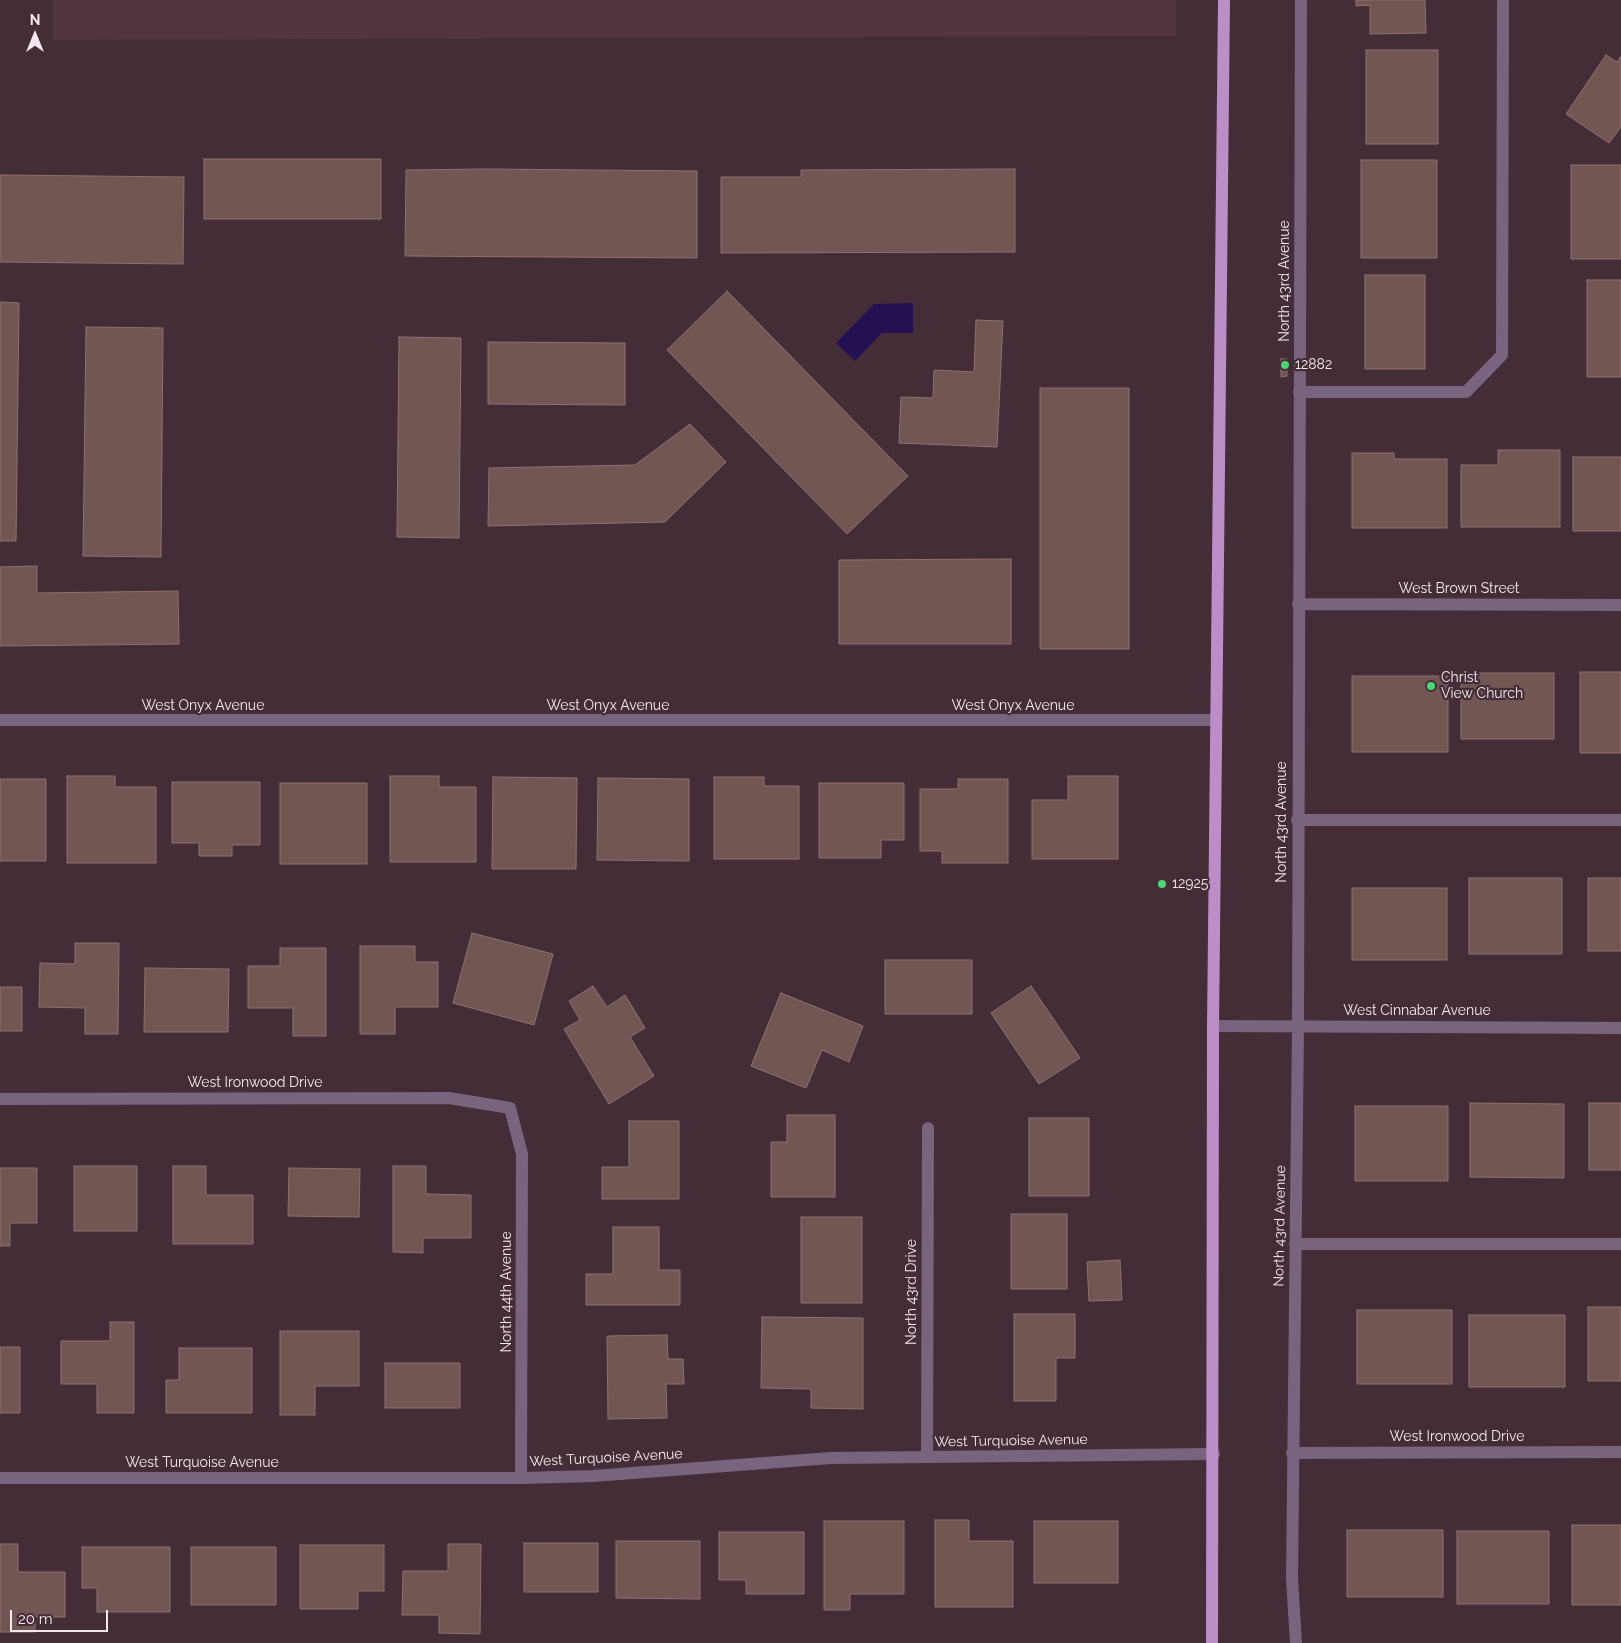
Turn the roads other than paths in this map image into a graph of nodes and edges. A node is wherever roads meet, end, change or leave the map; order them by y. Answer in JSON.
{"nodes":[{"id":1,"x":1224,"y":0,"type":"edge"},
{"id":2,"x":1301,"y":0,"type":"edge"},
{"id":3,"x":1503,"y":0,"type":"edge"},
{"id":4,"x":1299,"y":392,"type":"junction"},
{"id":5,"x":1298,"y":604,"type":"junction"},
{"id":6,"x":1621,"y":605,"type":"edge"},
{"id":7,"x":0,"y":720,"type":"edge"},
{"id":8,"x":1216,"y":720,"type":"junction"},
{"id":9,"x":1297,"y":820,"type":"junction"},
{"id":10,"x":1621,"y":820,"type":"edge"},
{"id":11,"x":1213,"y":1026,"type":"junction"},
{"id":12,"x":1298,"y":1026,"type":"junction"},
{"id":13,"x":1621,"y":1028,"type":"edge"},
{"id":14,"x":0,"y":1099,"type":"edge"},
{"id":15,"x":510,"y":1108,"type":"joint"},
{"id":16,"x":928,"y":1128,"type":"dead end"},
{"id":17,"x":1295,"y":1244,"type":"junction"},
{"id":18,"x":1621,"y":1244,"type":"edge"},
{"id":19,"x":1292,"y":1452,"type":"junction"},
{"id":20,"x":1621,"y":1452,"type":"edge"},
{"id":21,"x":1214,"y":1454,"type":"junction"},
{"id":22,"x":927,"y":1457,"type":"junction"},
{"id":23,"x":0,"y":1478,"type":"edge"},
{"id":24,"x":521,"y":1478,"type":"junction"},
{"id":25,"x":1212,"y":1643,"type":"edge"},
{"id":26,"x":1296,"y":1643,"type":"edge"}],
"edges":[{"from":1,"to":8,"type":"main road"},
{"from":2,"to":4,"type":"street","name":"North 43rd Avenue"},
{"from":3,"to":4,"type":"street"},
{"from":4,"to":5,"type":"street","name":"North 43rd Avenue"},
{"from":5,"to":6,"type":"street","name":"West Brown Street"},
{"from":5,"to":9,"type":"street","name":"North 43rd Avenue"},
{"from":7,"to":8,"type":"street","name":"West Onyx Avenue"},
{"from":8,"to":11,"type":"main road"},
{"from":9,"to":10,"type":"street"},
{"from":9,"to":12,"type":"street","name":"North 43rd Avenue"},
{"from":11,"to":12,"type":"street","name":"West Cinnabar Avenue"},
{"from":11,"to":21,"type":"main road"},
{"from":12,"to":13,"type":"street","name":"West Cinnabar Avenue"},
{"from":12,"to":17,"type":"street","name":"North 43rd Avenue"},
{"from":14,"to":15,"type":"street","name":"West Ironwood Drive"},
{"from":15,"to":24,"type":"street","name":"North 44th Avenue"},
{"from":16,"to":22,"type":"street","name":"North 43rd Drive"},
{"from":17,"to":18,"type":"street"},
{"from":17,"to":19,"type":"street","name":"North 43rd Avenue"},
{"from":19,"to":20,"type":"street","name":"West Ironwood Drive"},
{"from":19,"to":26,"type":"street","name":"North 43rd Avenue"},
{"from":21,"to":22,"type":"street","name":"West Turquoise Avenue"},
{"from":21,"to":25,"type":"main road"},
{"from":22,"to":24,"type":"street","name":"West Turquoise Avenue"},
{"from":23,"to":24,"type":"street","name":"West Turquoise Avenue"}]}
